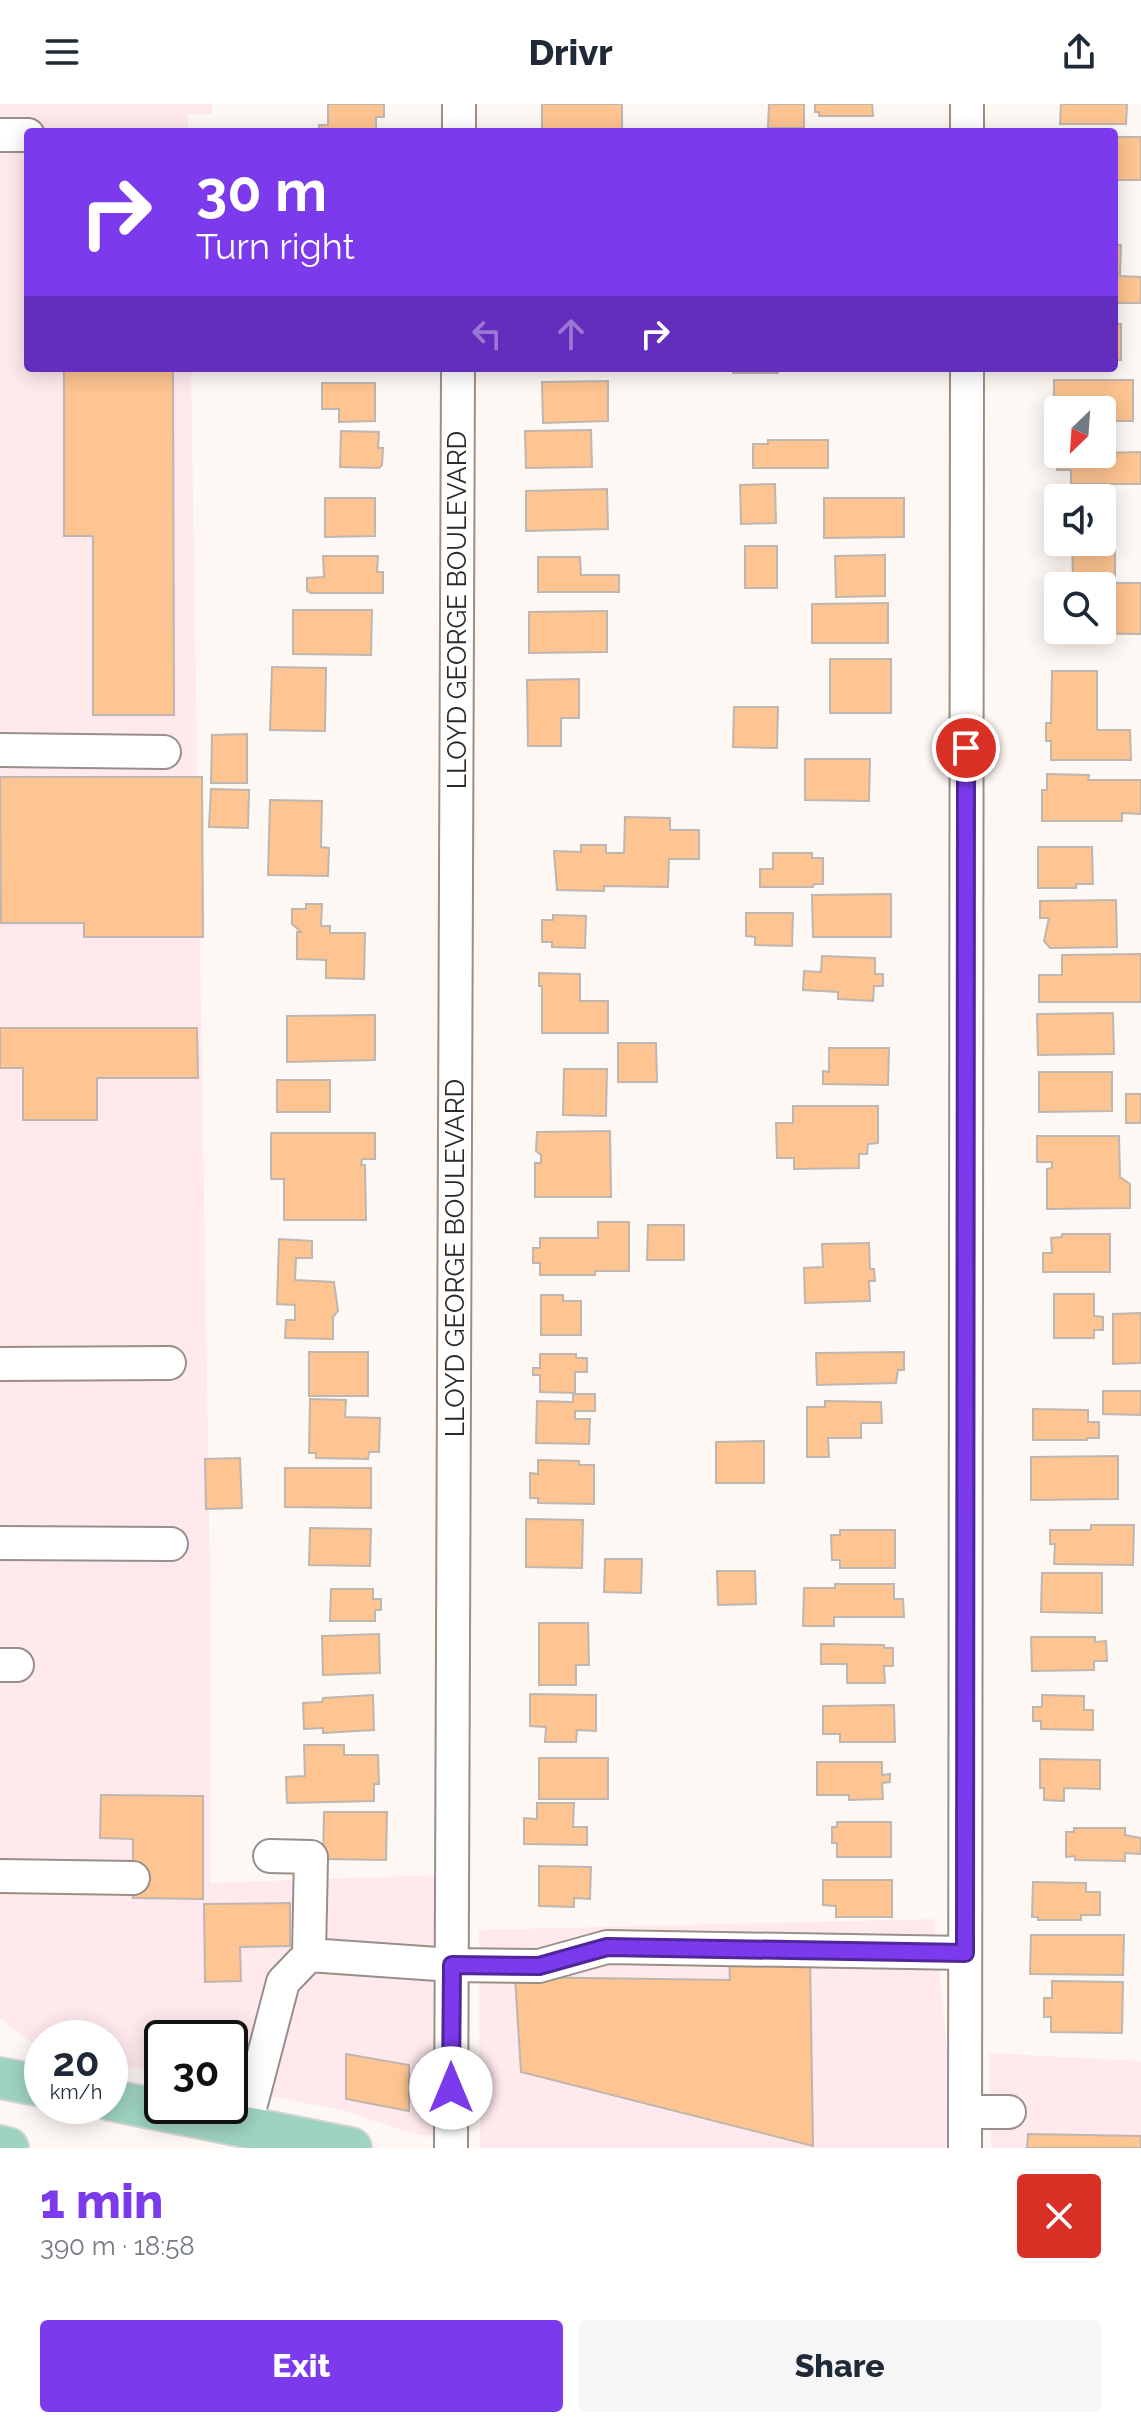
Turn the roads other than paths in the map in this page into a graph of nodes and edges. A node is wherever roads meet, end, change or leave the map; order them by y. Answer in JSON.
{"nodes":[{"id":1,"x":459,"y":104,"type":"edge"},
{"id":2,"x":967,"y":104,"type":"edge"},
{"id":3,"x":459,"y":128,"type":"edge"},
{"id":4,"x":967,"y":128,"type":"edge"},
{"id":5,"x":0,"y":135,"type":"edge"},
{"id":6,"x":24,"y":135,"type":"edge"},
{"id":7,"x":458,"y":372,"type":"edge"},
{"id":8,"x":967,"y":372,"type":"edge"},
{"id":9,"x":0,"y":750,"type":"edge"},
{"id":10,"x":164,"y":752,"type":"dead end"},
{"id":11,"x":169,"y":1363,"type":"dead end"},
{"id":12,"x":0,"y":1364,"type":"edge"},
{"id":13,"x":0,"y":1543,"type":"edge"},
{"id":14,"x":171,"y":1544,"type":"dead end"},
{"id":15,"x":270,"y":1856,"type":"dead end"},
{"id":16,"x":0,"y":1876,"type":"edge"},
{"id":17,"x":133,"y":1878,"type":"dead end"},
{"id":18,"x":965,"y":1953,"type":"junction"},
{"id":19,"x":309,"y":1955,"type":"junction"},
{"id":20,"x":452,"y":1965,"type":"junction"},
{"id":21,"x":0,"y":2078,"type":"edge"},
{"id":22,"x":24,"y":2083,"type":"edge"},
{"id":23,"x":128,"y":2104,"type":"edge"},
{"id":24,"x":965,"y":2112,"type":"junction"},
{"id":25,"x":1009,"y":2112,"type":"dead end"},
{"id":26,"x":245,"y":2127,"type":"junction"},
{"id":27,"x":0,"y":2146,"type":"edge"},
{"id":28,"x":8,"y":2148,"type":"edge"},
{"id":29,"x":351,"y":2148,"type":"edge"},
{"id":30,"x":451,"y":2148,"type":"edge"},
{"id":31,"x":965,"y":2148,"type":"edge"}],
"edges":[{"from":1,"to":3,"type":"street"},
{"from":2,"to":4,"type":"street"},
{"from":5,"to":6,"type":"street"},
{"from":7,"to":20,"type":"street","name":"LLOYD GEORGE BOULEVARD"},
{"from":8,"to":18,"type":"street"},
{"from":9,"to":10,"type":"street"},
{"from":11,"to":12,"type":"street"},
{"from":13,"to":14,"type":"street"},
{"from":15,"to":19,"type":"street"},
{"from":16,"to":17,"type":"street"},
{"from":18,"to":20,"type":"street"},
{"from":18,"to":24,"type":"street"},
{"from":19,"to":20,"type":"street"},
{"from":19,"to":26,"type":"street"},
{"from":20,"to":30,"type":"street","name":"LLOYD GEORGE BOULEVARD"},
{"from":21,"to":22,"type":"main road"},
{"from":23,"to":26,"type":"main road"},
{"from":24,"to":25,"type":"street"},
{"from":24,"to":31,"type":"street"},
{"from":26,"to":29,"type":"main road"},
{"from":27,"to":28,"type":"main road"}]}
